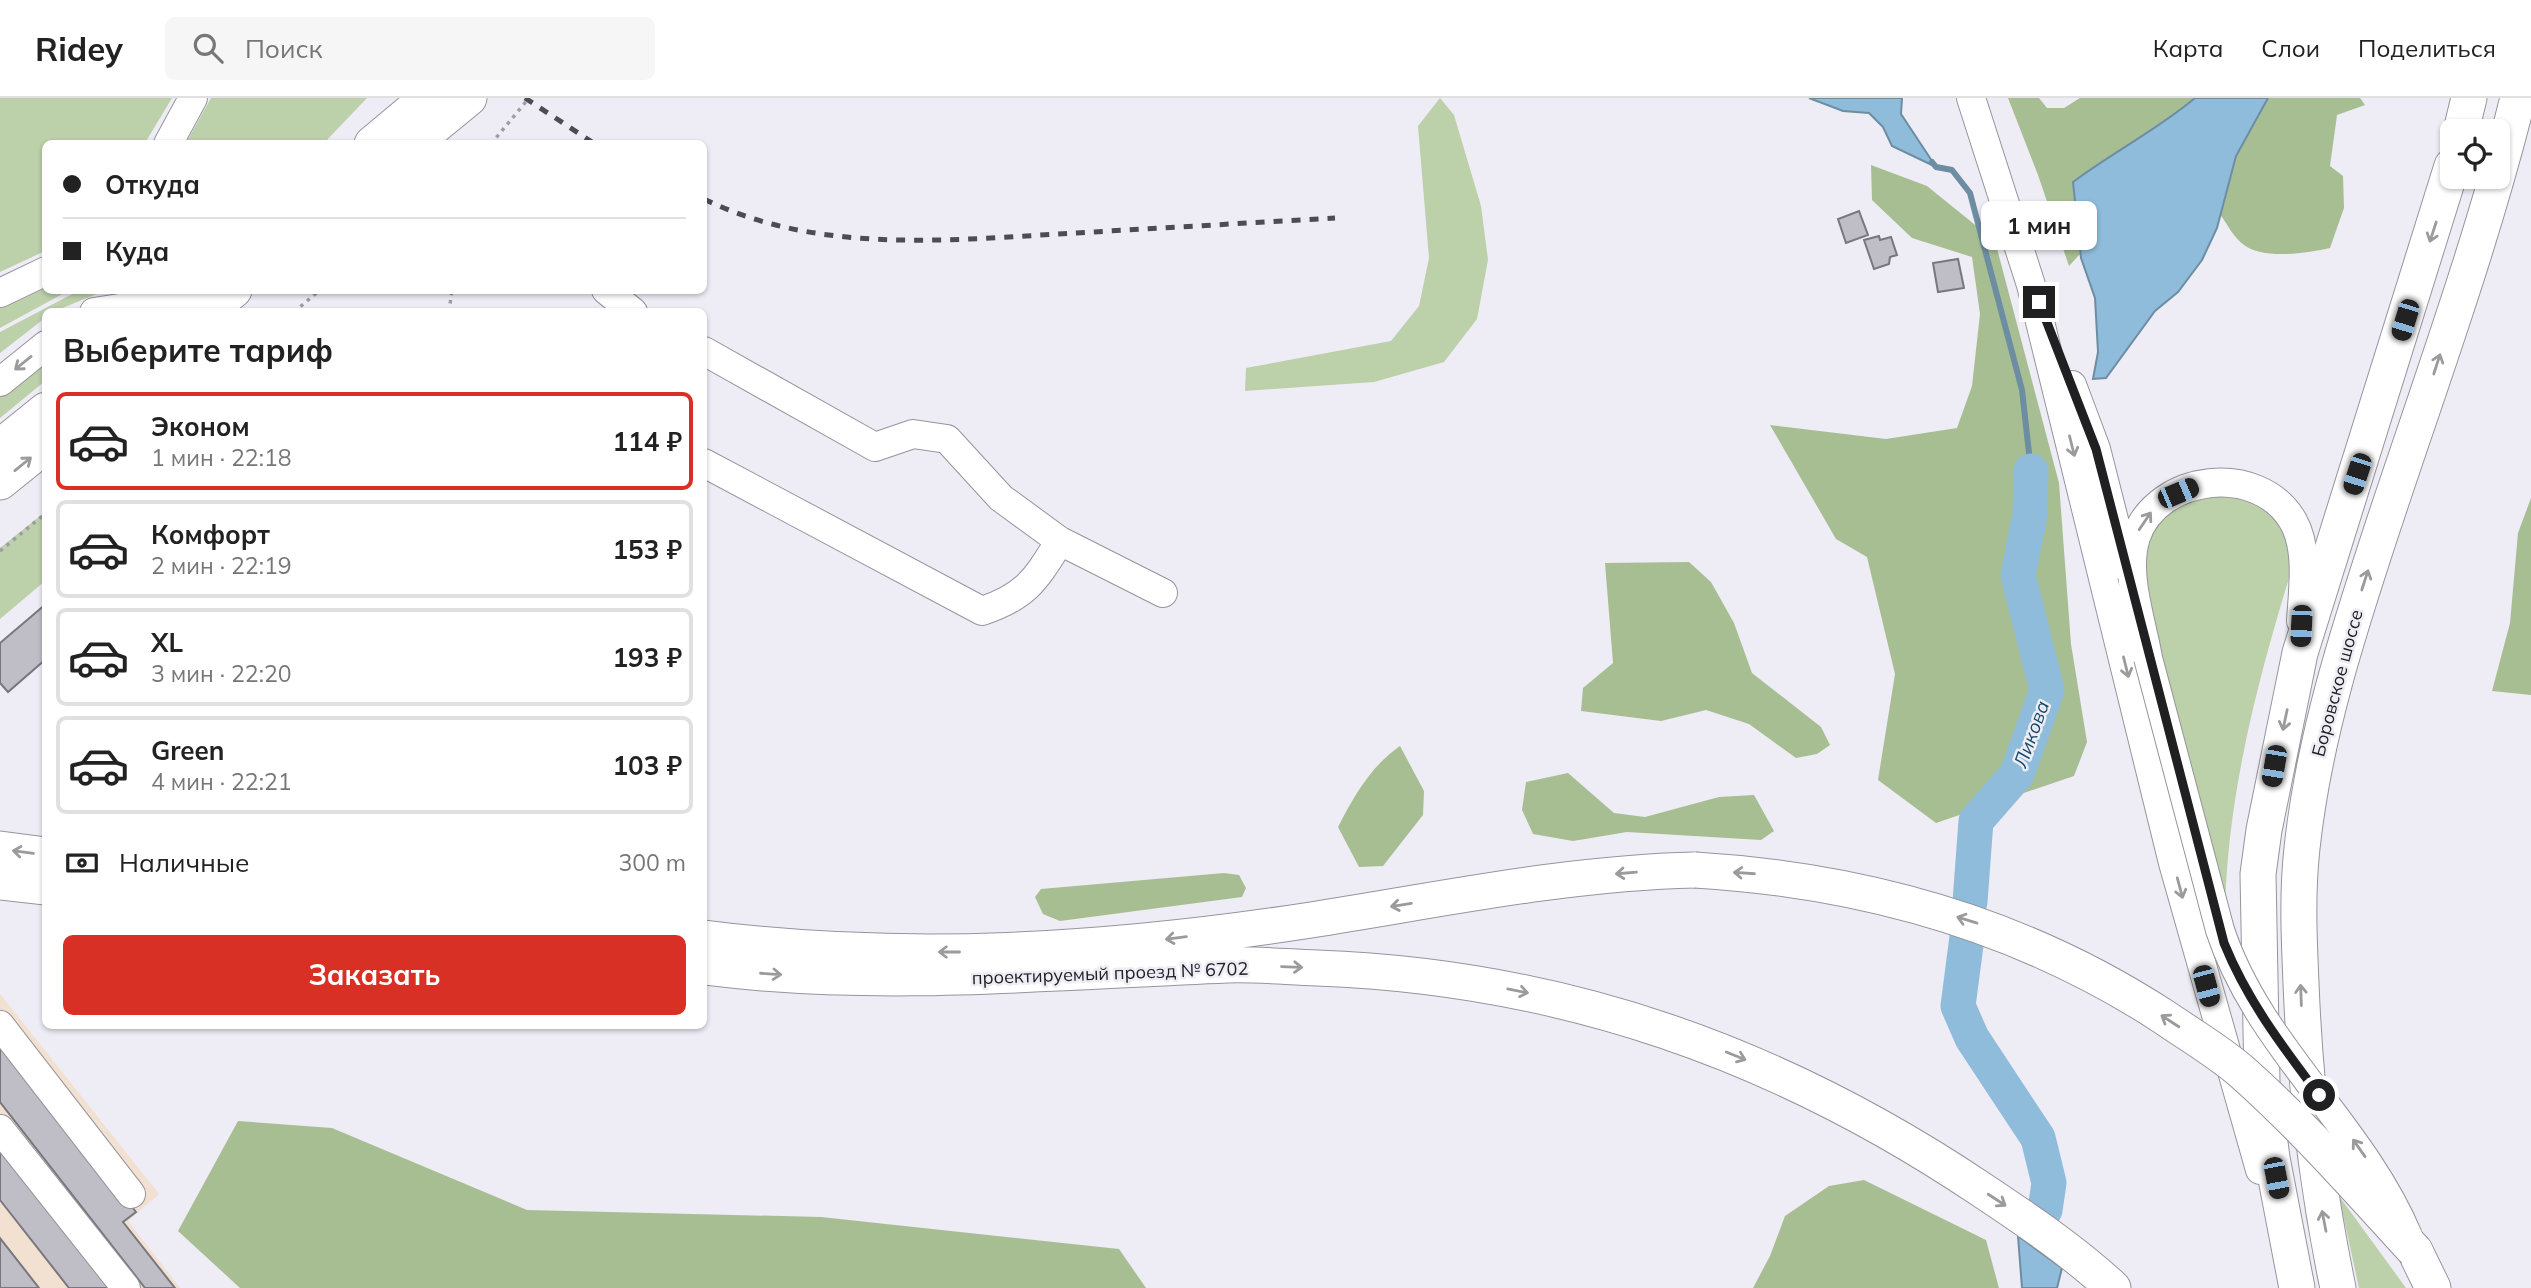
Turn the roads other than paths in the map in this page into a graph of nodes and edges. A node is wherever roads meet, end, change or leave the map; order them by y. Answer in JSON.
{"nodes":[{"id":1,"x":193,"y":98,"type":"edge"},
{"id":2,"x":1971,"y":98,"type":"edge"},
{"id":3,"x":2469,"y":98,"type":"edge"},
{"id":4,"x":2518,"y":98,"type":"edge"},
{"id":5,"x":2464,"y":119,"type":"edge"},
{"id":6,"x":170,"y":140,"type":"edge"},
{"id":7,"x":2445,"y":189,"type":"edge"},
{"id":8,"x":42,"y":273,"type":"edge"},
{"id":9,"x":2031,"y":285,"type":"junction"},
{"id":10,"x":0,"y":293,"type":"edge"},
{"id":11,"x":220,"y":294,"type":"edge"},
{"id":12,"x":611,"y":294,"type":"edge"},
{"id":13,"x":187,"y":303,"type":"edge"},
{"id":14,"x":135,"y":308,"type":"edge"},
{"id":15,"x":629,"y":308,"type":"edge"},
{"id":16,"x":42,"y":348,"type":"edge"},
{"id":17,"x":707,"y":353,"type":"edge"},
{"id":18,"x":0,"y":382,"type":"edge"},
{"id":19,"x":42,"y":413,"type":"edge"},
{"id":20,"x":0,"y":447,"type":"edge"},
{"id":21,"x":42,"y":448,"type":"edge"},
{"id":22,"x":707,"y":465,"type":"edge"},
{"id":23,"x":0,"y":482,"type":"edge"},
{"id":24,"x":1060,"y":541,"type":"junction"},
{"id":25,"x":1163,"y":593,"type":"dead end"},
{"id":26,"x":2300,"y":653,"type":"junction"},
{"id":27,"x":2148,"y":658,"type":"junction"},
{"id":28,"x":0,"y":849,"type":"edge"},
{"id":29,"x":42,"y":854,"type":"edge"},
{"id":30,"x":0,"y":882,"type":"edge"},
{"id":31,"x":42,"y":887,"type":"edge"},
{"id":32,"x":707,"y":938,"type":"edge"},
{"id":33,"x":707,"y":967,"type":"edge"},
{"id":34,"x":0,"y":1025,"type":"edge"},
{"id":35,"x":0,"y":1129,"type":"edge"},
{"id":36,"x":131,"y":1194,"type":"dead end"},
{"id":37,"x":2415,"y":1251,"type":"junction"},
{"id":38,"x":126,"y":1288,"type":"edge"},
{"id":39,"x":2113,"y":1288,"type":"edge"},
{"id":40,"x":2290,"y":1288,"type":"edge"},
{"id":41,"x":2297,"y":1288,"type":"edge"},
{"id":42,"x":2338,"y":1288,"type":"edge"},
{"id":43,"x":2433,"y":1288,"type":"edge"}],
"edges":[{"from":1,"to":6,"type":"street"},
{"from":2,"to":9,"type":"street"},
{"from":3,"to":5,"type":"main road"},
{"from":42,"to":4,"type":"main road","name":"Боровское шоссе","one_way":true},
{"from":7,"to":26,"type":"main road","one_way":true},
{"from":8,"to":10,"type":"street"},
{"from":9,"to":27,"type":"street"},
{"from":9,"to":40,"type":"street","one_way":true},
{"from":11,"to":13,"type":"main road"},
{"from":12,"to":15,"type":"street"},
{"from":13,"to":14,"type":"street"},
{"from":16,"to":18,"type":"street","one_way":true},
{"from":17,"to":24,"type":"street"},
{"from":19,"to":20,"type":"main road"},
{"from":23,"to":21,"type":"main road","one_way":true},
{"from":22,"to":24,"type":"street"},
{"from":24,"to":25,"type":"street"},
{"from":27,"to":26,"type":"street","one_way":true},
{"from":26,"to":41,"type":"main road","one_way":true},
{"from":37,"to":27,"type":"street","one_way":true,"bridge":true},
{"from":29,"to":28,"type":"main road","one_way":true},
{"from":30,"to":31,"type":"main road"},
{"from":37,"to":32,"type":"main road","name":"проектируемый проезд № 6702","one_way":true,"bridge":true},
{"from":33,"to":39,"type":"main road","name":"проектируемый проезд № 6702","one_way":true},
{"from":34,"to":36,"type":"street"},
{"from":35,"to":38,"type":"street"},
{"from":37,"to":43,"type":"main road","name":"проектируемый проезд № 6702"}]}
